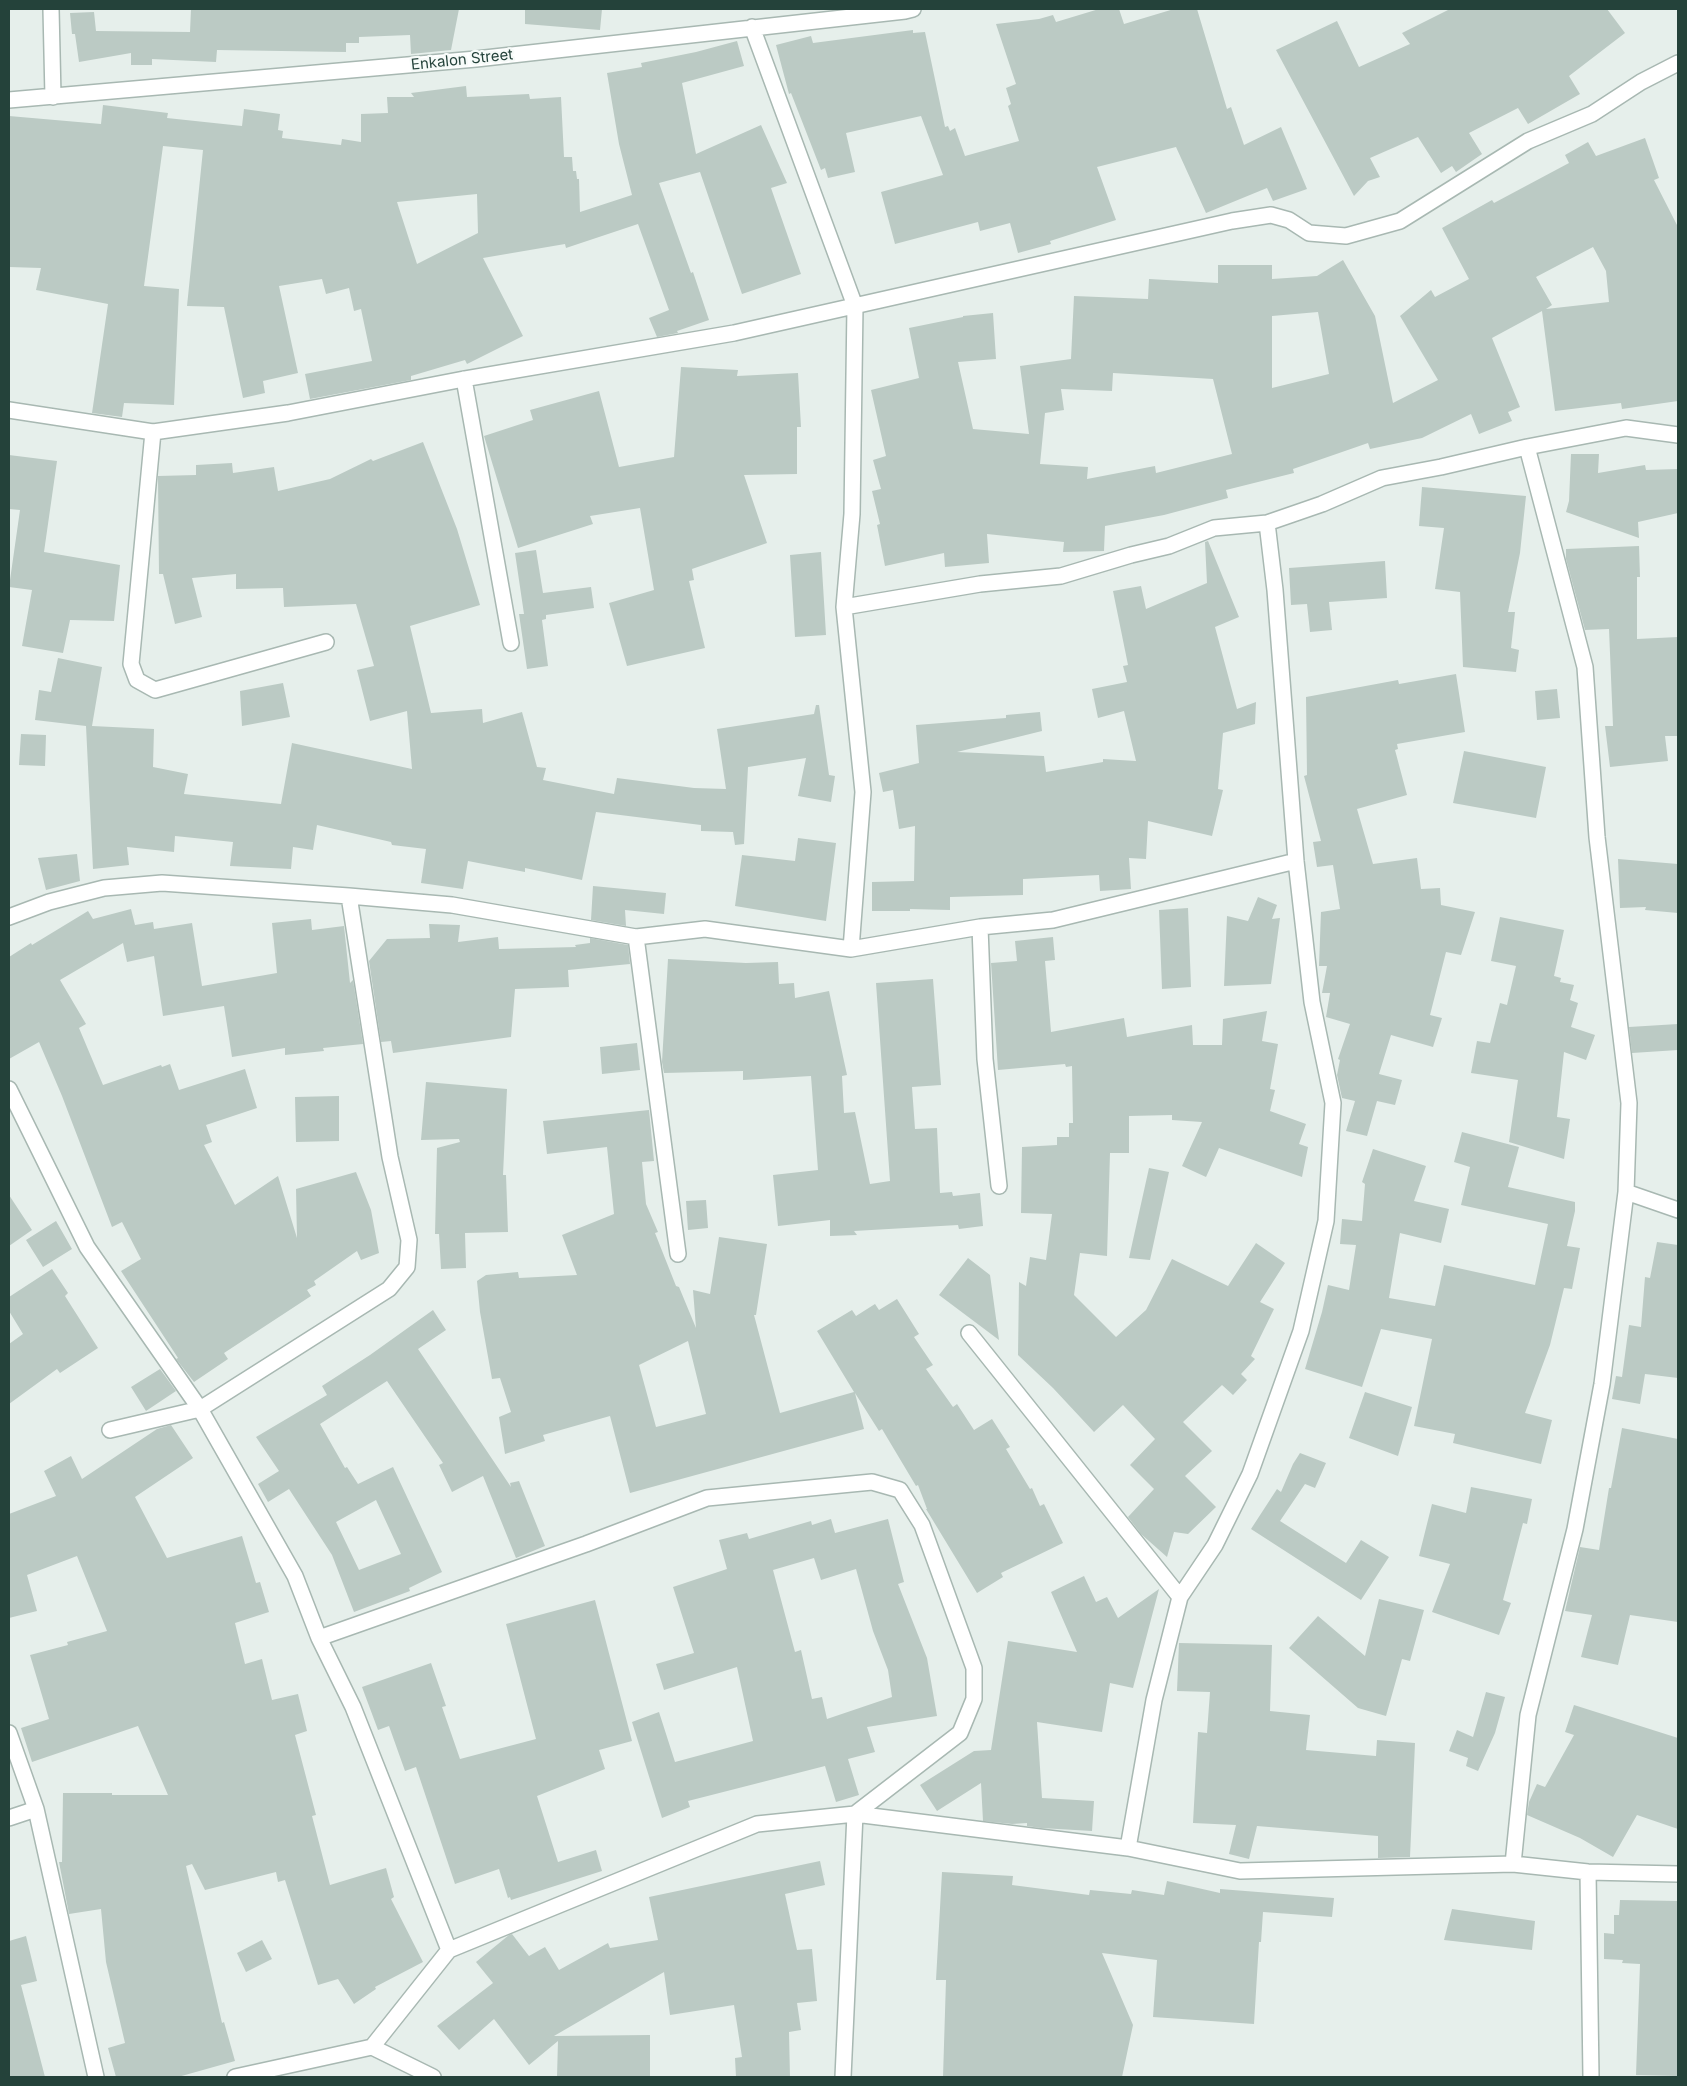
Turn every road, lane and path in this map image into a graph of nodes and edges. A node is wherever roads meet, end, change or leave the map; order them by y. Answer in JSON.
{"nodes":[{"id":1,"x":51,"y":9,"type":"edge"},
{"id":2,"x":908,"y":10,"type":"edge"},
{"id":3,"x":752,"y":27,"type":"junction"},
{"id":4,"x":1678,"y":63,"type":"edge"},
{"id":5,"x":53,"y":97,"type":"junction"},
{"id":6,"x":9,"y":100,"type":"edge"},
{"id":7,"x":855,"y":306,"type":"junction"},
{"id":8,"x":464,"y":379,"type":"junction"},
{"id":9,"x":9,"y":410,"type":"edge"},
{"id":10,"x":153,"y":432,"type":"junction"},
{"id":11,"x":1678,"y":435,"type":"edge"},
{"id":12,"x":1527,"y":447,"type":"junction"},
{"id":13,"x":1267,"y":523,"type":"junction"},
{"id":14,"x":844,"y":607,"type":"junction"},
{"id":15,"x":326,"y":642,"type":"dead end"},
{"id":16,"x":511,"y":643,"type":"dead end"},
{"id":17,"x":1296,"y":862,"type":"junction"},
{"id":18,"x":349,"y":896,"type":"junction"},
{"id":19,"x":9,"y":916,"type":"edge"},
{"id":20,"x":980,"y":926,"type":"junction"},
{"id":21,"x":636,"y":937,"type":"junction"},
{"id":22,"x":851,"y":949,"type":"junction"},
{"id":23,"x":9,"y":1089,"type":"edge"},
{"id":24,"x":998,"y":1186,"type":"dead end"},
{"id":25,"x":1626,"y":1192,"type":"junction"},
{"id":26,"x":1678,"y":1210,"type":"edge"},
{"id":27,"x":678,"y":1254,"type":"dead end"},
{"id":28,"x":969,"y":1333,"type":"dead end"},
{"id":29,"x":200,"y":1409,"type":"junction"},
{"id":30,"x":110,"y":1430,"type":"dead end"},
{"id":31,"x":1180,"y":1597,"type":"junction"},
{"id":32,"x":319,"y":1638,"type":"junction"},
{"id":33,"x":9,"y":1732,"type":"edge"},
{"id":34,"x":36,"y":1809,"type":"junction"},
{"id":35,"x":855,"y":1814,"type":"junction"},
{"id":36,"x":9,"y":1818,"type":"edge"},
{"id":37,"x":1128,"y":1848,"type":"junction"},
{"id":38,"x":1512,"y":1864,"type":"junction"},
{"id":39,"x":1588,"y":1872,"type":"junction"},
{"id":40,"x":1678,"y":1874,"type":"edge"},
{"id":41,"x":449,"y":1950,"type":"junction"},
{"id":42,"x":372,"y":2047,"type":"junction"},
{"id":43,"x":96,"y":2077,"type":"edge"},
{"id":44,"x":235,"y":2077,"type":"edge"},
{"id":45,"x":433,"y":2077,"type":"edge"},
{"id":46,"x":843,"y":2077,"type":"edge"},
{"id":47,"x":1590,"y":2077,"type":"edge"}],
"edges":[{"from":1,"to":5,"type":"street"},
{"from":2,"to":3,"type":"street","name":"Enkalon Street"},
{"from":3,"to":5,"type":"street","name":"Enkalon Street"},
{"from":3,"to":7,"type":"street"},
{"from":4,"to":7,"type":"street"},
{"from":5,"to":6,"type":"street","name":"Enkalon Street"},
{"from":7,"to":8,"type":"street"},
{"from":7,"to":14,"type":"street"},
{"from":8,"to":10,"type":"street"},
{"from":8,"to":16,"type":"street"},
{"from":9,"to":10,"type":"street"},
{"from":10,"to":15,"type":"street"},
{"from":11,"to":12,"type":"street"},
{"from":12,"to":13,"type":"street"},
{"from":12,"to":25,"type":"street"},
{"from":13,"to":14,"type":"street"},
{"from":13,"to":17,"type":"street"},
{"from":14,"to":22,"type":"street"},
{"from":17,"to":20,"type":"street"},
{"from":17,"to":31,"type":"street"},
{"from":18,"to":19,"type":"street"},
{"from":18,"to":21,"type":"street"},
{"from":18,"to":29,"type":"street"},
{"from":20,"to":22,"type":"street"},
{"from":20,"to":24,"type":"street"},
{"from":21,"to":22,"type":"street"},
{"from":21,"to":27,"type":"street"},
{"from":23,"to":29,"type":"street"},
{"from":25,"to":26,"type":"street"},
{"from":25,"to":38,"type":"street"},
{"from":28,"to":31,"type":"street"},
{"from":29,"to":30,"type":"street"},
{"from":29,"to":32,"type":"street"},
{"from":31,"to":37,"type":"street"},
{"from":32,"to":35,"type":"street"},
{"from":32,"to":41,"type":"street"},
{"from":33,"to":34,"type":"street"},
{"from":34,"to":36,"type":"street"},
{"from":34,"to":43,"type":"street"},
{"from":35,"to":37,"type":"street"},
{"from":35,"to":41,"type":"street"},
{"from":35,"to":46,"type":"street"},
{"from":37,"to":38,"type":"street"},
{"from":38,"to":39,"type":"street"},
{"from":39,"to":40,"type":"street"},
{"from":39,"to":47,"type":"street"},
{"from":41,"to":42,"type":"street"},
{"from":42,"to":44,"type":"street"},
{"from":42,"to":45,"type":"street"}]}
